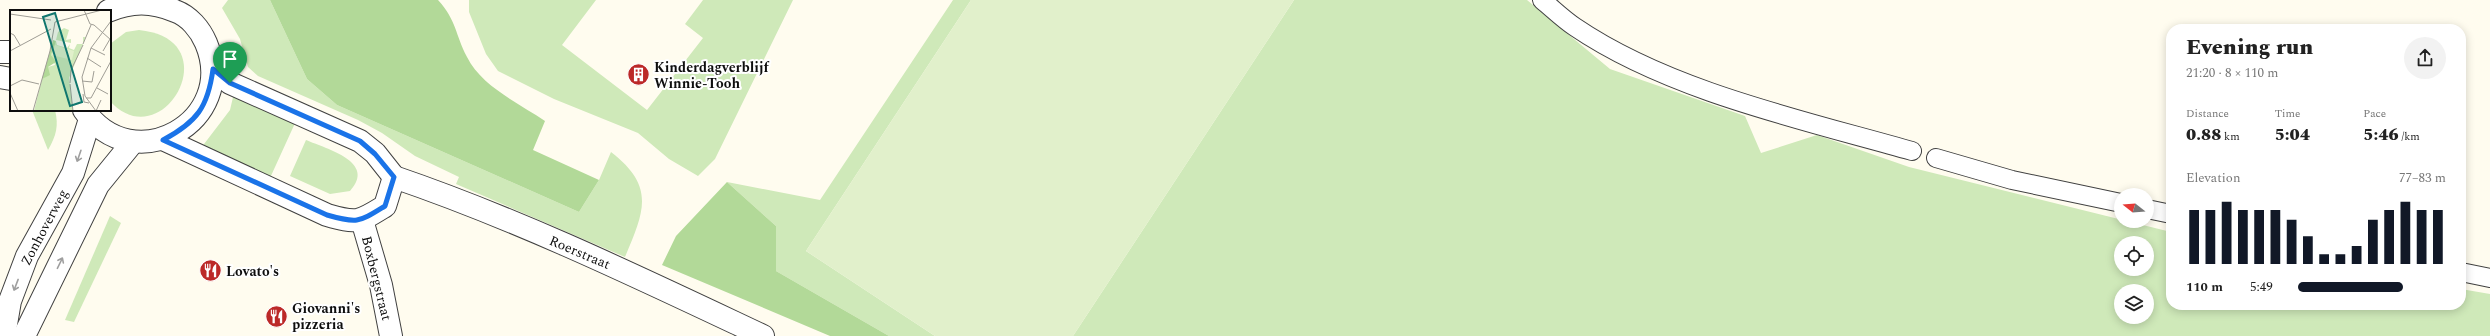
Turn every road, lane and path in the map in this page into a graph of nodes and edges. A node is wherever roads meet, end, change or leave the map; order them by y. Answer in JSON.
{"nodes":[{"id":1,"x":1542,"y":0,"type":"edge"},
{"id":2,"x":131,"y":1,"type":"edge"},
{"id":3,"x":181,"y":7,"type":"edge"},
{"id":4,"x":110,"y":10,"type":"edge"},
{"id":5,"x":213,"y":69,"type":"junction"},
{"id":6,"x":0,"y":77,"type":"edge"},
{"id":7,"x":10,"y":79,"type":"edge"},
{"id":8,"x":87,"y":114,"type":"edge"},
{"id":9,"x":163,"y":140,"type":"junction"},
{"id":10,"x":133,"y":142,"type":"junction"},
{"id":11,"x":1912,"y":152,"type":"dead end"},
{"id":12,"x":1936,"y":158,"type":"dead end"},
{"id":13,"x":394,"y":177,"type":"junction"},
{"id":14,"x":2114,"y":202,"type":"edge"},
{"id":15,"x":2154,"y":210,"type":"edge"},
{"id":16,"x":2166,"y":213,"type":"edge"},
{"id":17,"x":362,"y":220,"type":"junction"},
{"id":18,"x":2466,"y":273,"type":"edge"},
{"id":19,"x":2490,"y":278,"type":"edge"},
{"id":20,"x":4,"y":336,"type":"edge"},
{"id":21,"x":24,"y":336,"type":"edge"},
{"id":22,"x":390,"y":336,"type":"edge"},
{"id":23,"x":763,"y":336,"type":"edge"}],
"edges":[{"from":1,"to":11,"type":"lane"},
{"from":2,"to":3,"type":"street"},
{"from":2,"to":4,"type":"street"},
{"from":3,"to":5,"type":"street"},
{"from":5,"to":9,"type":"street"},
{"from":5,"to":13,"type":"street"},
{"from":6,"to":7,"type":"street"},
{"from":8,"to":10,"type":"street"},
{"from":8,"to":20,"type":"street","name":"Zonhoverweg","one_way":true},
{"from":9,"to":10,"type":"street"},
{"from":9,"to":17,"type":"street","name":"Boxbergstraat"},
{"from":21,"to":10,"type":"street","name":"Zonhoverweg","one_way":true},
{"from":12,"to":14,"type":"lane"},
{"from":13,"to":17,"type":"street","name":"Boxbergstraat"},
{"from":13,"to":23,"type":"street","name":"Roerstraat"},
{"from":15,"to":16,"type":"lane"},
{"from":17,"to":22,"type":"street","name":"Boxbergstraat"},
{"from":18,"to":19,"type":"lane"}]}
